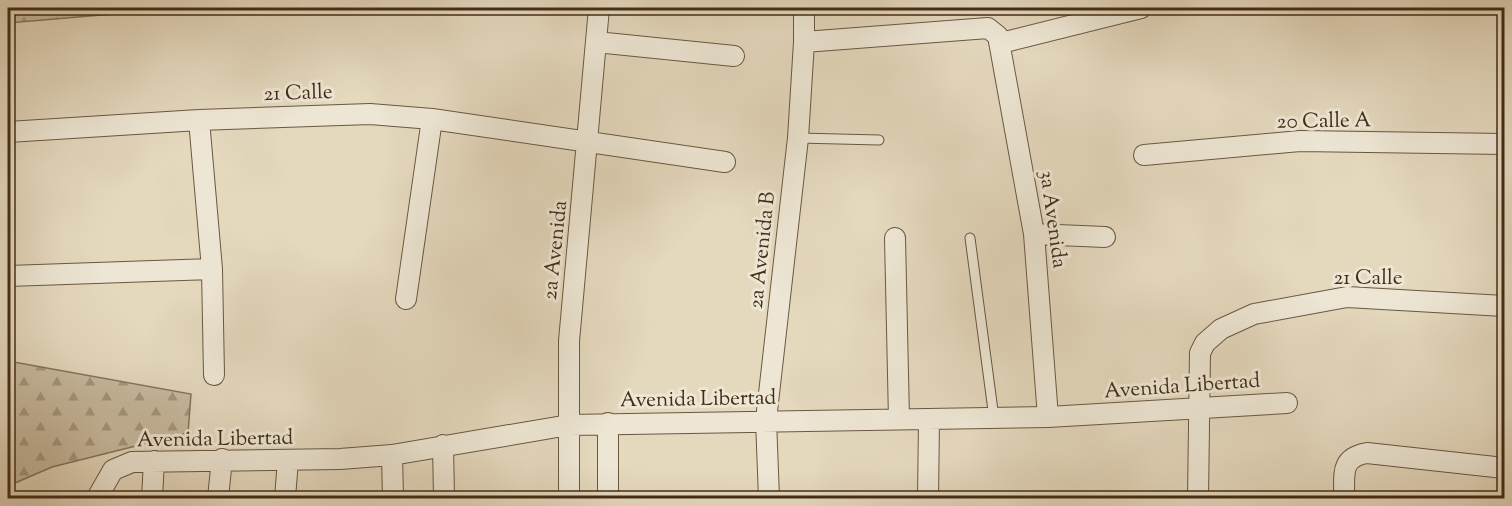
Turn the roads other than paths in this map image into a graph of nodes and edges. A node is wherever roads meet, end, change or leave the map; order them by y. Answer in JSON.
{"nodes":[{"id":1,"x":599,"y":8,"type":"edge"},
{"id":2,"x":804,"y":8,"type":"edge"},
{"id":3,"x":1141,"y":8,"type":"edge"},
{"id":4,"x":998,"y":37,"type":"junction"},
{"id":5,"x":596,"y":42,"type":"junction"},
{"id":6,"x":804,"y":42,"type":"junction"},
{"id":7,"x":734,"y":56,"type":"dead end"},
{"id":8,"x":432,"y":119,"type":"junction"},
{"id":9,"x":199,"y":120,"type":"junction"},
{"id":10,"x":8,"y":132,"type":"edge"},
{"id":11,"x":798,"y":138,"type":"junction"},
{"id":12,"x":879,"y":140,"type":"dead end"},
{"id":13,"x":589,"y":143,"type":"junction"},
{"id":14,"x":1504,"y":144,"type":"edge"},
{"id":15,"x":1144,"y":155,"type":"dead end"},
{"id":16,"x":725,"y":162,"type":"dead end"},
{"id":17,"x":1034,"y":234,"type":"junction"},
{"id":18,"x":1105,"y":237,"type":"dead end"},
{"id":19,"x":895,"y":238,"type":"dead end"},
{"id":20,"x":970,"y":238,"type":"dead end"},
{"id":21,"x":212,"y":269,"type":"junction"},
{"id":22,"x":8,"y":276,"type":"edge"},
{"id":23,"x":406,"y":298,"type":"dead end"},
{"id":24,"x":1504,"y":306,"type":"edge"},
{"id":25,"x":214,"y":375,"type":"dead end"},
{"id":26,"x":1287,"y":403,"type":"dead end"},
{"id":27,"x":1200,"y":407,"type":"junction"},
{"id":28,"x":1048,"y":417,"type":"junction"},
{"id":29,"x":994,"y":418,"type":"junction"},
{"id":30,"x":898,"y":419,"type":"junction"},
{"id":31,"x":766,"y":420,"type":"junction"},
{"id":32,"x":929,"y":421,"type":"junction"},
{"id":33,"x":608,"y":423,"type":"junction"},
{"id":34,"x":569,"y":425,"type":"junction"},
{"id":35,"x":443,"y":445,"type":"junction"},
{"id":36,"x":392,"y":455,"type":"junction"},
{"id":37,"x":222,"y":459,"type":"junction"},
{"id":38,"x":288,"y":460,"type":"junction"},
{"id":39,"x":154,"y":461,"type":"junction"},
{"id":40,"x":1504,"y":468,"type":"edge"},
{"id":41,"x":97,"y":498,"type":"edge"},
{"id":42,"x":152,"y":498,"type":"edge"},
{"id":43,"x":218,"y":498,"type":"edge"},
{"id":44,"x":285,"y":498,"type":"edge"},
{"id":45,"x":393,"y":498,"type":"edge"},
{"id":46,"x":444,"y":498,"type":"edge"},
{"id":47,"x":569,"y":498,"type":"edge"},
{"id":48,"x":608,"y":498,"type":"edge"},
{"id":49,"x":769,"y":498,"type":"edge"},
{"id":50,"x":928,"y":498,"type":"edge"},
{"id":51,"x":1198,"y":498,"type":"edge"},
{"id":52,"x":1344,"y":498,"type":"edge"}],
"edges":[{"from":1,"to":5,"type":"street","name":"2a Avenida"},
{"from":2,"to":6,"type":"street","name":"2a Avenida B"},
{"from":3,"to":4,"type":"street"},
{"from":4,"to":6,"type":"street"},
{"from":4,"to":17,"type":"street","name":"3a Avenida"},
{"from":5,"to":7,"type":"street"},
{"from":5,"to":13,"type":"street","name":"2a Avenida"},
{"from":6,"to":11,"type":"street","name":"2a Avenida B"},
{"from":8,"to":9,"type":"street","name":"21 Calle"},
{"from":8,"to":13,"type":"street","name":"21 Calle"},
{"from":8,"to":23,"type":"street"},
{"from":9,"to":10,"type":"street","name":"21 Calle"},
{"from":9,"to":21,"type":"street"},
{"from":11,"to":12,"type":"lane"},
{"from":11,"to":31,"type":"street","name":"2a Avenida B"},
{"from":13,"to":16,"type":"street","name":"21 Calle"},
{"from":13,"to":34,"type":"street","name":"2a Avenida"},
{"from":14,"to":15,"type":"street","name":"20 Calle A"},
{"from":17,"to":18,"type":"street"},
{"from":17,"to":28,"type":"street","name":"3a Avenida"},
{"from":19,"to":30,"type":"street"},
{"from":20,"to":29,"type":"lane"},
{"from":21,"to":22,"type":"street"},
{"from":21,"to":25,"type":"street"},
{"from":24,"to":27,"type":"street","name":"21 Calle"},
{"from":26,"to":27,"type":"street","name":"Avenida Libertad"},
{"from":27,"to":28,"type":"street","name":"Avenida Libertad"},
{"from":27,"to":51,"type":"street"},
{"from":28,"to":29,"type":"street","name":"Avenida Libertad"},
{"from":29,"to":32,"type":"street","name":"Avenida Libertad"},
{"from":30,"to":31,"type":"street","name":"Avenida Libertad"},
{"from":30,"to":32,"type":"street","name":"Avenida Libertad"},
{"from":31,"to":33,"type":"street","name":"Avenida Libertad"},
{"from":31,"to":49,"type":"street","name":"2a Avenida B"},
{"from":32,"to":50,"type":"street"},
{"from":33,"to":34,"type":"street","name":"Avenida Libertad"},
{"from":33,"to":48,"type":"street"},
{"from":34,"to":35,"type":"street","name":"Avenida Libertad"},
{"from":34,"to":47,"type":"street","name":"2a Avenida"},
{"from":35,"to":36,"type":"street","name":"Avenida Libertad"},
{"from":35,"to":46,"type":"street"},
{"from":36,"to":38,"type":"street","name":"Avenida Libertad"},
{"from":36,"to":45,"type":"street"},
{"from":37,"to":38,"type":"street","name":"Avenida Libertad"},
{"from":37,"to":39,"type":"street","name":"Avenida Libertad"},
{"from":37,"to":43,"type":"street"},
{"from":38,"to":44,"type":"street"},
{"from":39,"to":41,"type":"street","name":"Avenida Libertad"},
{"from":39,"to":42,"type":"street"},
{"from":40,"to":52,"type":"street"}]}
